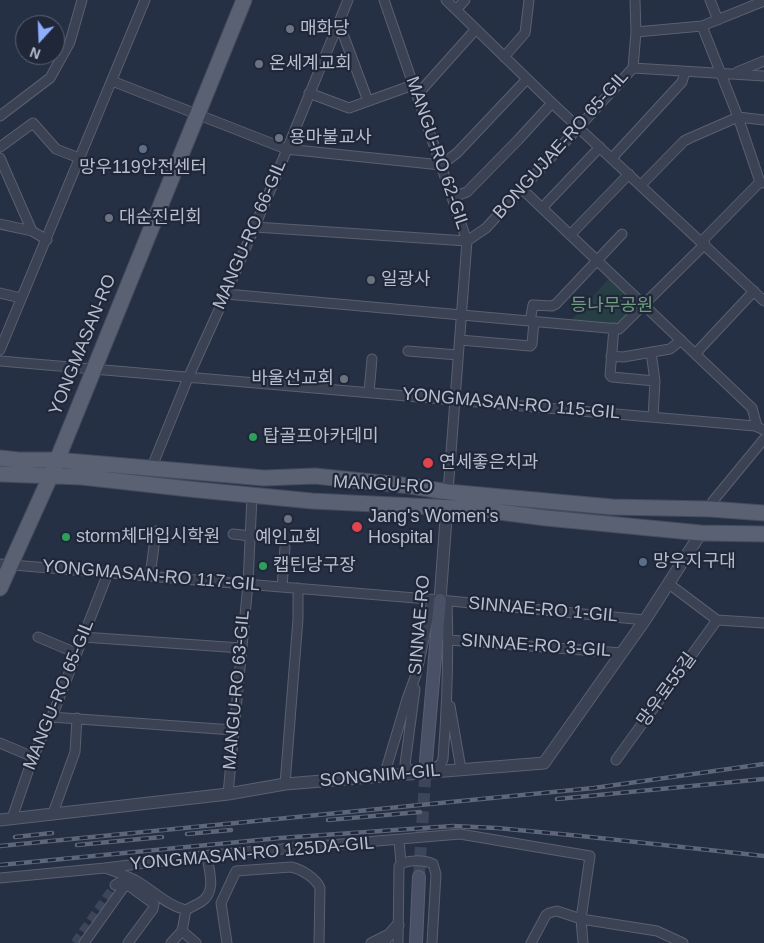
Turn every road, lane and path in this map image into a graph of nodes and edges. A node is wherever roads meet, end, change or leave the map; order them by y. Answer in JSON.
{"nodes":[{"id":1,"x":82,"y":0,"type":"edge"},
{"id":2,"x":145,"y":0,"type":"edge"},
{"id":3,"x":244,"y":0,"type":"edge"},
{"id":4,"x":348,"y":0,"type":"edge"},
{"id":5,"x":384,"y":0,"type":"edge"},
{"id":6,"x":446,"y":0,"type":"edge"},
{"id":7,"x":465,"y":0,"type":"edge"},
{"id":8,"x":529,"y":0,"type":"edge"},
{"id":9,"x":635,"y":0,"type":"edge"},
{"id":10,"x":710,"y":0,"type":"edge"},
{"id":11,"x":764,"y":1,"type":"edge"},
{"id":12,"x":456,"y":10,"type":"junction"},
{"id":13,"x":718,"y":20,"type":"junction"},
{"id":14,"x":702,"y":26,"type":"junction"},
{"id":15,"x":476,"y":29,"type":"junction"},
{"id":16,"x":336,"y":30,"type":"junction"},
{"id":17,"x":636,"y":32,"type":"junction"},
{"id":18,"x":504,"y":57,"type":"junction"},
{"id":19,"x":764,"y":61,"type":"edge"},
{"id":20,"x":632,"y":68,"type":"junction"},
{"id":21,"x":685,"y":72,"type":"junction"},
{"id":22,"x":721,"y":73,"type":"junction"},
{"id":23,"x":735,"y":73,"type":"junction"},
{"id":24,"x":764,"y":76,"type":"edge"},
{"id":25,"x":527,"y":79,"type":"junction"},
{"id":26,"x":112,"y":81,"type":"junction"},
{"id":27,"x":413,"y":85,"type":"junction"},
{"id":28,"x":309,"y":93,"type":"junction"},
{"id":29,"x":417,"y":94,"type":"junction"},
{"id":30,"x":368,"y":101,"type":"junction"},
{"id":31,"x":552,"y":103,"type":"junction"},
{"id":32,"x":197,"y":115,"type":"junction"},
{"id":33,"x":0,"y":116,"type":"edge"},
{"id":34,"x":738,"y":117,"type":"junction"},
{"id":35,"x":764,"y":120,"type":"edge"},
{"id":36,"x":579,"y":128,"type":"junction"},
{"id":37,"x":0,"y":147,"type":"edge"},
{"id":38,"x":600,"y":147,"type":"junction"},
{"id":39,"x":286,"y":149,"type":"junction"},
{"id":40,"x":0,"y":158,"type":"edge"},
{"id":41,"x":79,"y":158,"type":"junction"},
{"id":42,"x":612,"y":158,"type":"junction"},
{"id":43,"x":440,"y":164,"type":"junction"},
{"id":44,"x":629,"y":174,"type":"junction"},
{"id":45,"x":762,"y":183,"type":"edge"},
{"id":46,"x":641,"y":185,"type":"junction"},
{"id":47,"x":522,"y":189,"type":"junction"},
{"id":48,"x":453,"y":197,"type":"junction"},
{"id":49,"x":542,"y":208,"type":"junction"},
{"id":50,"x":0,"y":224,"type":"edge"},
{"id":51,"x":255,"y":226,"type":"junction"},
{"id":52,"x":32,"y":231,"type":"junction"},
{"id":53,"x":622,"y":234,"type":"dead end"},
{"id":54,"x":570,"y":235,"type":"junction"},
{"id":55,"x":47,"y":240,"type":"junction"},
{"id":56,"x":467,"y":242,"type":"junction"},
{"id":57,"x":704,"y":243,"type":"junction"},
{"id":58,"x":597,"y":261,"type":"junction"},
{"id":59,"x":754,"y":290,"type":"junction"},
{"id":60,"x":0,"y":293,"type":"edge"},
{"id":61,"x":226,"y":294,"type":"junction"},
{"id":62,"x":21,"y":298,"type":"junction"},
{"id":63,"x":764,"y":300,"type":"edge"},
{"id":64,"x":644,"y":306,"type":"junction"},
{"id":65,"x":462,"y":315,"type":"junction"},
{"id":66,"x":532,"y":321,"type":"junction"},
{"id":67,"x":614,"y":328,"type":"junction"},
{"id":68,"x":460,"y":340,"type":"junction"},
{"id":69,"x":681,"y":340,"type":"junction"},
{"id":70,"x":0,"y":350,"type":"edge"},
{"id":71,"x":408,"y":352,"type":"dead end"},
{"id":72,"x":651,"y":352,"type":"junction"},
{"id":73,"x":695,"y":354,"type":"junction"},
{"id":74,"x":458,"y":355,"type":"junction"},
{"id":75,"x":611,"y":356,"type":"junction"},
{"id":76,"x":372,"y":359,"type":"dead end"},
{"id":77,"x":0,"y":361,"type":"edge"},
{"id":78,"x":94,"y":368,"type":"junction"},
{"id":79,"x":188,"y":378,"type":"junction"},
{"id":80,"x":655,"y":381,"type":"junction"},
{"id":81,"x":369,"y":392,"type":"junction"},
{"id":82,"x":455,"y":400,"type":"junction"},
{"id":83,"x":653,"y":416,"type":"junction"},
{"id":84,"x":760,"y":428,"type":"edge"},
{"id":85,"x":764,"y":439,"type":"edge"},
{"id":86,"x":0,"y":458,"type":"edge"},
{"id":87,"x":56,"y":460,"type":"junction"},
{"id":88,"x":151,"y":469,"type":"junction"},
{"id":89,"x":0,"y":474,"type":"edge"},
{"id":90,"x":51,"y":474,"type":"junction"},
{"id":91,"x":252,"y":496,"type":"junction"},
{"id":92,"x":448,"y":500,"type":"junction"},
{"id":93,"x":710,"y":509,"type":"junction"},
{"id":94,"x":764,"y":513,"type":"edge"},
{"id":95,"x":156,"y":532,"type":"dead end"},
{"id":96,"x":701,"y":533,"type":"junction"},
{"id":97,"x":233,"y":534,"type":"dead end"},
{"id":98,"x":764,"y":534,"type":"edge"},
{"id":99,"x":250,"y":536,"type":"junction"},
{"id":100,"x":285,"y":547,"type":"dead end"},
{"id":101,"x":6,"y":564,"type":"edge"},
{"id":102,"x":108,"y":573,"type":"junction"},
{"id":103,"x":150,"y":576,"type":"junction"},
{"id":104,"x":248,"y":584,"type":"junction"},
{"id":105,"x":668,"y":584,"type":"junction"},
{"id":106,"x":282,"y":587,"type":"junction"},
{"id":107,"x":0,"y":588,"type":"edge"},
{"id":108,"x":298,"y":588,"type":"junction"},
{"id":109,"x":440,"y":600,"type":"junction"},
{"id":110,"x":645,"y":620,"type":"junction"},
{"id":111,"x":717,"y":620,"type":"junction"},
{"id":112,"x":764,"y":623,"type":"edge"},
{"id":113,"x":38,"y":637,"type":"dead end"},
{"id":114,"x":83,"y":637,"type":"junction"},
{"id":115,"x":449,"y":640,"type":"junction"},
{"id":116,"x":241,"y":648,"type":"junction"},
{"id":117,"x":76,"y":653,"type":"junction"},
{"id":118,"x":622,"y":653,"type":"junction"},
{"id":119,"x":417,"y":672,"type":"junction"},
{"id":120,"x":448,"y":691,"type":"junction"},
{"id":121,"x":51,"y":717,"type":"junction"},
{"id":122,"x":77,"y":718,"type":"junction"},
{"id":123,"x":233,"y":730,"type":"junction"},
{"id":124,"x":0,"y":743,"type":"edge"},
{"id":125,"x":33,"y":757,"type":"junction"},
{"id":126,"x":616,"y":760,"type":"dead end"},
{"id":127,"x":424,"y":768,"type":"junction"},
{"id":128,"x":461,"y":769,"type":"junction"},
{"id":129,"x":384,"y":776,"type":"junction"},
{"id":130,"x":285,"y":784,"type":"junction"},
{"id":131,"x":228,"y":794,"type":"junction"},
{"id":132,"x":53,"y":813,"type":"junction"},
{"id":133,"x":6,"y":819,"type":"edge"},
{"id":134,"x":399,"y":840,"type":"junction"},
{"id":135,"x":207,"y":856,"type":"junction"},
{"id":136,"x":401,"y":863,"type":"junction"},
{"id":137,"x":105,"y":868,"type":"junction"},
{"id":138,"x":0,"y":878,"type":"edge"},
{"id":139,"x":419,"y":878,"type":"tunnel mouth"},
{"id":140,"x":115,"y":885,"type":"dead end"},
{"id":141,"x":128,"y":885,"type":"junction"},
{"id":142,"x":186,"y":910,"type":"junction"},
{"id":143,"x":581,"y":919,"type":"junction"},
{"id":144,"x":396,"y":928,"type":"junction"},
{"id":145,"x":182,"y":931,"type":"junction"},
{"id":146,"x":84,"y":943,"type":"edge"},
{"id":147,"x":128,"y":943,"type":"edge"},
{"id":148,"x":171,"y":943,"type":"edge"},
{"id":149,"x":181,"y":943,"type":"edge"},
{"id":150,"x":195,"y":943,"type":"edge"},
{"id":151,"x":226,"y":943,"type":"edge"},
{"id":152,"x":319,"y":943,"type":"edge"},
{"id":153,"x":371,"y":943,"type":"edge"},
{"id":154,"x":382,"y":943,"type":"edge"},
{"id":155,"x":398,"y":943,"type":"edge"},
{"id":156,"x":416,"y":943,"type":"edge"},
{"id":157,"x":432,"y":943,"type":"edge"},
{"id":158,"x":531,"y":943,"type":"edge"},
{"id":159,"x":583,"y":943,"type":"edge"},
{"id":160,"x":683,"y":943,"type":"edge"}],
"edges":[{"from":1,"to":33,"type":"street"},
{"from":2,"to":26,"type":"street"},
{"from":3,"to":32,"type":"main road","name":"YONGMASAN-RO"},
{"from":4,"to":16,"type":"street","name":"MANGU-RO 66-GIL"},
{"from":5,"to":27,"type":"street","name":"MANGU-RO 62-GIL"},
{"from":6,"to":12,"type":"street"},
{"from":7,"to":12,"type":"street"},
{"from":8,"to":18,"type":"street"},
{"from":9,"to":17,"type":"street"},
{"from":10,"to":13,"type":"street"},
{"from":11,"to":13,"type":"street"},
{"from":12,"to":15,"type":"street"},
{"from":13,"to":14,"type":"street"},
{"from":14,"to":17,"type":"street"},
{"from":14,"to":22,"type":"street"},
{"from":15,"to":18,"type":"street"},
{"from":15,"to":29,"type":"street"},
{"from":16,"to":28,"type":"street","name":"MANGU-RO 66-GIL"},
{"from":16,"to":30,"type":"street"},
{"from":17,"to":20,"type":"street"},
{"from":18,"to":25,"type":"street"},
{"from":19,"to":23,"type":"street"},
{"from":20,"to":21,"type":"street"},
{"from":20,"to":36,"type":"street","name":"BONGUJAE-RO 65-GIL"},
{"from":21,"to":22,"type":"street"},
{"from":21,"to":42,"type":"street"},
{"from":22,"to":23,"type":"street"},
{"from":22,"to":34,"type":"street"},
{"from":23,"to":24,"type":"street"},
{"from":25,"to":31,"type":"street"},
{"from":25,"to":43,"type":"street"},
{"from":26,"to":32,"type":"street"},
{"from":26,"to":41,"type":"street"},
{"from":27,"to":29,"type":"street","name":"MANGU-RO 62-GIL"},
{"from":27,"to":30,"type":"street"},
{"from":28,"to":30,"type":"street"},
{"from":28,"to":39,"type":"street","name":"MANGU-RO 66-GIL"},
{"from":29,"to":43,"type":"street","name":"MANGU-RO 62-GIL"},
{"from":31,"to":36,"type":"street"},
{"from":31,"to":48,"type":"street"},
{"from":32,"to":39,"type":"street"},
{"from":32,"to":78,"type":"main road","name":"YONGMASAN-RO"},
{"from":34,"to":35,"type":"street"},
{"from":34,"to":45,"type":"street"},
{"from":34,"to":46,"type":"street"},
{"from":36,"to":38,"type":"street"},
{"from":36,"to":47,"type":"street","name":"BONGUJAE-RO 65-GIL"},
{"from":37,"to":41,"type":"street"},
{"from":38,"to":42,"type":"street"},
{"from":38,"to":49,"type":"street"},
{"from":39,"to":43,"type":"street"},
{"from":39,"to":51,"type":"street","name":"MANGU-RO 66-GIL"},
{"from":40,"to":52,"type":"street"},
{"from":41,"to":55,"type":"street"},
{"from":42,"to":44,"type":"street"},
{"from":43,"to":48,"type":"street","name":"MANGU-RO 62-GIL"},
{"from":44,"to":46,"type":"street"},
{"from":44,"to":54,"type":"street"},
{"from":45,"to":57,"type":"street"},
{"from":46,"to":57,"type":"street"},
{"from":47,"to":49,"type":"street"},
{"from":47,"to":56,"type":"street","name":"BONGUJAE-RO 65-GIL"},
{"from":48,"to":56,"type":"street","name":"MANGU-RO 62-GIL"},
{"from":49,"to":54,"type":"street"},
{"from":50,"to":52,"type":"street"},
{"from":51,"to":56,"type":"street"},
{"from":51,"to":61,"type":"street","name":"MANGU-RO 66-GIL"},
{"from":52,"to":55,"type":"street"},
{"from":53,"to":58,"type":"street"},
{"from":54,"to":58,"type":"street"},
{"from":55,"to":62,"type":"street"},
{"from":56,"to":65,"type":"street","name":"MANGU-RO 62-GIL"},
{"from":57,"to":59,"type":"street"},
{"from":57,"to":64,"type":"street"},
{"from":58,"to":64,"type":"street"},
{"from":58,"to":66,"type":"street"},
{"from":59,"to":63,"type":"street"},
{"from":59,"to":73,"type":"street"},
{"from":60,"to":62,"type":"street"},
{"from":61,"to":65,"type":"street"},
{"from":61,"to":79,"type":"street","name":"MANGU-RO 66-GIL"},
{"from":62,"to":70,"type":"street"},
{"from":64,"to":67,"type":"street"},
{"from":64,"to":69,"type":"street"},
{"from":65,"to":66,"type":"street"},
{"from":65,"to":68,"type":"street","name":"MANGU-RO 62-GIL"},
{"from":66,"to":67,"type":"street"},
{"from":66,"to":68,"type":"street"},
{"from":67,"to":75,"type":"street"},
{"from":68,"to":74,"type":"street","name":"MANGU-RO 62-GIL"},
{"from":69,"to":72,"type":"street"},
{"from":69,"to":73,"type":"street"},
{"from":71,"to":74,"type":"street"},
{"from":72,"to":75,"type":"street"},
{"from":72,"to":80,"type":"street"},
{"from":73,"to":84,"type":"street"},
{"from":74,"to":82,"type":"street","name":"MANGU-RO 62-GIL"},
{"from":75,"to":80,"type":"street"},
{"from":76,"to":81,"type":"street"},
{"from":77,"to":78,"type":"street","name":"YONGMASAN-RO 115-GIL"},
{"from":78,"to":79,"type":"street","name":"YONGMASAN-RO 115-GIL"},
{"from":78,"to":87,"type":"main road","name":"YONGMASAN-RO"},
{"from":79,"to":81,"type":"street","name":"YONGMASAN-RO 115-GIL"},
{"from":79,"to":88,"type":"street","name":"MANGU-RO 66-GIL"},
{"from":80,"to":83,"type":"street"},
{"from":81,"to":82,"type":"street","name":"YONGMASAN-RO 115-GIL"},
{"from":82,"to":83,"type":"street","name":"YONGMASAN-RO 115-GIL"},
{"from":82,"to":92,"type":"street","name":"MANGU-RO 62-GIL"},
{"from":83,"to":84,"type":"street","name":"YONGMASAN-RO 115-GIL"},
{"from":85,"to":93,"type":"street"},
{"from":86,"to":87,"type":"main road","name":"MANGU-RO"},
{"from":87,"to":88,"type":"main road","name":"MANGU-RO"},
{"from":87,"to":90,"type":"main road","name":"YONGMASAN-RO"},
{"from":88,"to":92,"type":"main road","name":"MANGU-RO"},
{"from":89,"to":90,"type":"main road","name":"MANGU-RO"},
{"from":90,"to":91,"type":"main road","name":"MANGU-RO"},
{"from":90,"to":101,"type":"main road","name":"YONGMASAN-RO"},
{"from":91,"to":92,"type":"main road","name":"MANGU-RO"},
{"from":91,"to":99,"type":"street","name":"MANGU-RO 63-GIL"},
{"from":92,"to":93,"type":"main road","name":"MANGU-RO"},
{"from":92,"to":96,"type":"main road","name":"MANGU-RO"},
{"from":92,"to":109,"type":"street","name":"SINNAE-RO"},
{"from":93,"to":94,"type":"main road"},
{"from":95,"to":103,"type":"street"},
{"from":96,"to":98,"type":"main road","name":"MANGU-RO"},
{"from":96,"to":105,"type":"street","name":"SONGNIM-GIL"},
{"from":97,"to":99,"type":"street"},
{"from":99,"to":104,"type":"street","name":"MANGU-RO 63-GIL"},
{"from":100,"to":106,"type":"street"},
{"from":101,"to":102,"type":"street","name":"YONGMASAN-RO 117-GIL"},
{"from":101,"to":107,"type":"main road","name":"YONGMASAN-RO"},
{"from":102,"to":103,"type":"street","name":"YONGMASAN-RO 117-GIL"},
{"from":102,"to":114,"type":"street","name":"MANGU-RO 65-GIL"},
{"from":103,"to":104,"type":"street","name":"YONGMASAN-RO 117-GIL"},
{"from":104,"to":106,"type":"street","name":"YONGMASAN-RO 117-GIL"},
{"from":104,"to":116,"type":"street","name":"MANGU-RO 63-GIL"},
{"from":105,"to":110,"type":"street","name":"SONGNIM-GIL"},
{"from":105,"to":111,"type":"street"},
{"from":106,"to":108,"type":"street","name":"YONGMASAN-RO 117-GIL"},
{"from":108,"to":109,"type":"street","name":"YONGMASAN-RO 117-GIL"},
{"from":108,"to":130,"type":"street"},
{"from":109,"to":110,"type":"street","name":"SINNAE-RO 1-GIL"},
{"from":109,"to":115,"type":"street"},
{"from":109,"to":119,"type":"street"},
{"from":109,"to":127,"type":"main road","name":"SINNAE-RO"},
{"from":110,"to":118,"type":"street","name":"SONGNIM-GIL"},
{"from":111,"to":112,"type":"street"},
{"from":111,"to":126,"type":"street","name":"망우로55길"},
{"from":113,"to":117,"type":"street"},
{"from":114,"to":116,"type":"street"},
{"from":114,"to":117,"type":"street","name":"MANGU-RO 65-GIL"},
{"from":115,"to":118,"type":"street","name":"SINNAE-RO 3-GIL"},
{"from":115,"to":120,"type":"street"},
{"from":116,"to":123,"type":"street","name":"MANGU-RO 63-GIL"},
{"from":117,"to":121,"type":"street","name":"MANGU-RO 65-GIL"},
{"from":118,"to":128,"type":"street","name":"SONGNIM-GIL"},
{"from":119,"to":127,"type":"street"},
{"from":119,"to":129,"type":"street"},
{"from":120,"to":127,"type":"street"},
{"from":120,"to":128,"type":"street"},
{"from":121,"to":122,"type":"street"},
{"from":121,"to":125,"type":"street","name":"MANGU-RO 65-GIL"},
{"from":122,"to":123,"type":"street"},
{"from":122,"to":132,"type":"street"},
{"from":123,"to":131,"type":"street","name":"MANGU-RO 63-GIL"},
{"from":124,"to":125,"type":"street"},
{"from":125,"to":133,"type":"street","name":"MANGU-RO 65-GIL"},
{"from":127,"to":128,"type":"street","name":"SONGNIM-GIL"},
{"from":127,"to":129,"type":"street","name":"SONGNIM-GIL"},
{"from":129,"to":130,"type":"street","name":"SONGNIM-GIL"},
{"from":130,"to":131,"type":"street","name":"SONGNIM-GIL"},
{"from":131,"to":132,"type":"street","name":"SONGNIM-GIL"},
{"from":132,"to":133,"type":"street","name":"SONGNIM-GIL"},
{"from":134,"to":135,"type":"street","name":"YONGMASAN-RO 125DA-GIL"},
{"from":134,"to":136,"type":"street"},
{"from":134,"to":143,"type":"street","name":"YONGMASAN-RO 125DA-GIL"},
{"from":135,"to":137,"type":"street","name":"YONGMASAN-RO 125DA-GIL"},
{"from":135,"to":142,"type":"street"},
{"from":136,"to":144,"type":"street"},
{"from":136,"to":157,"type":"street"},
{"from":137,"to":138,"type":"street","name":"YONGMASAN-RO 125DA-GIL"},
{"from":137,"to":142,"type":"street"},
{"from":139,"to":156,"type":"main road"},
{"from":140,"to":141,"type":"street"},
{"from":141,"to":146,"type":"street"},
{"from":141,"to":147,"type":"street"},
{"from":142,"to":145,"type":"street"},
{"from":143,"to":158,"type":"street"},
{"from":143,"to":159,"type":"street"},
{"from":143,"to":160,"type":"street"},
{"from":144,"to":153,"type":"street"},
{"from":144,"to":154,"type":"street"},
{"from":144,"to":155,"type":"street"},
{"from":145,"to":148,"type":"street"},
{"from":145,"to":150,"type":"street"},
{"from":149,"to":150,"type":"street"},
{"from":151,"to":152,"type":"street"}]}
